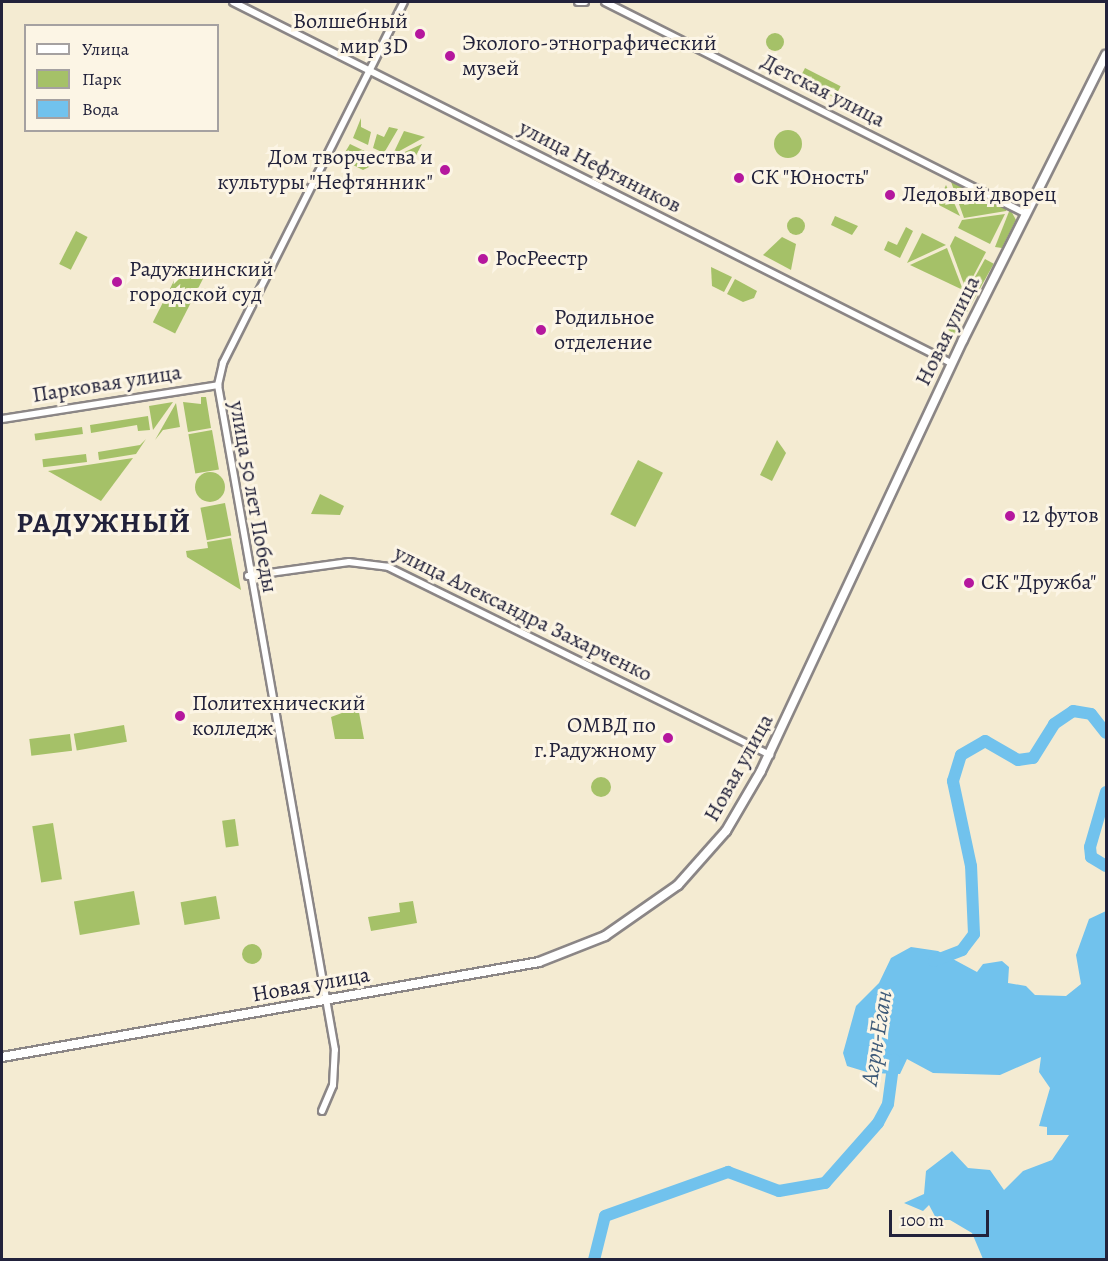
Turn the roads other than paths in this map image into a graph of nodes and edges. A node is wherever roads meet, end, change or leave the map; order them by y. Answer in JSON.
{"nodes":[{"id":1,"x":233,"y":2,"type":"edge"},
{"id":2,"x":404,"y":2,"type":"edge"},
{"id":3,"x":578,"y":2,"type":"edge"},
{"id":4,"x":585,"y":2,"type":"edge"},
{"id":5,"x":605,"y":2,"type":"edge"},
{"id":6,"x":1107,"y":55,"type":"edge"},
{"id":7,"x":370,"y":71,"type":"junction"},
{"id":8,"x":1025,"y":213,"type":"junction"},
{"id":9,"x":951,"y":363,"type":"junction"},
{"id":10,"x":218,"y":386,"type":"junction"},
{"id":11,"x":2,"y":419,"type":"edge"},
{"id":12,"x":248,"y":576,"type":"junction"},
{"id":13,"x":770,"y":755,"type":"junction"},
{"id":14,"x":324,"y":1000,"type":"junction"},
{"id":15,"x":2,"y":1057,"type":"edge"},
{"id":16,"x":322,"y":1111,"type":"dead end"}],
"edges":[{"from":1,"to":7,"type":"street","name":"улица Нефтяников"},
{"from":2,"to":7,"type":"street","name":"улица 50 лет Победы"},
{"from":3,"to":4,"type":"street"},
{"from":5,"to":8,"type":"street","name":"Детская улица"},
{"from":6,"to":8,"type":"street","name":"Новая улица"},
{"from":7,"to":9,"type":"street","name":"улица Нефтяников"},
{"from":7,"to":10,"type":"street","name":"улица 50 лет Победы"},
{"from":8,"to":9,"type":"street","name":"Новая улица"},
{"from":9,"to":13,"type":"street","name":"Новая улица"},
{"from":10,"to":11,"type":"street","name":"Парковая улица"},
{"from":10,"to":12,"type":"street","name":"улица 50 лет Победы"},
{"from":12,"to":13,"type":"street","name":"улица Александра Захарченко"},
{"from":12,"to":14,"type":"street","name":"улица 50 лет Победы"},
{"from":13,"to":14,"type":"street","name":"Новая улица"},
{"from":14,"to":15,"type":"street","name":"Новая улица"},
{"from":14,"to":16,"type":"street","name":"улица 50 лет Победы"}]}
